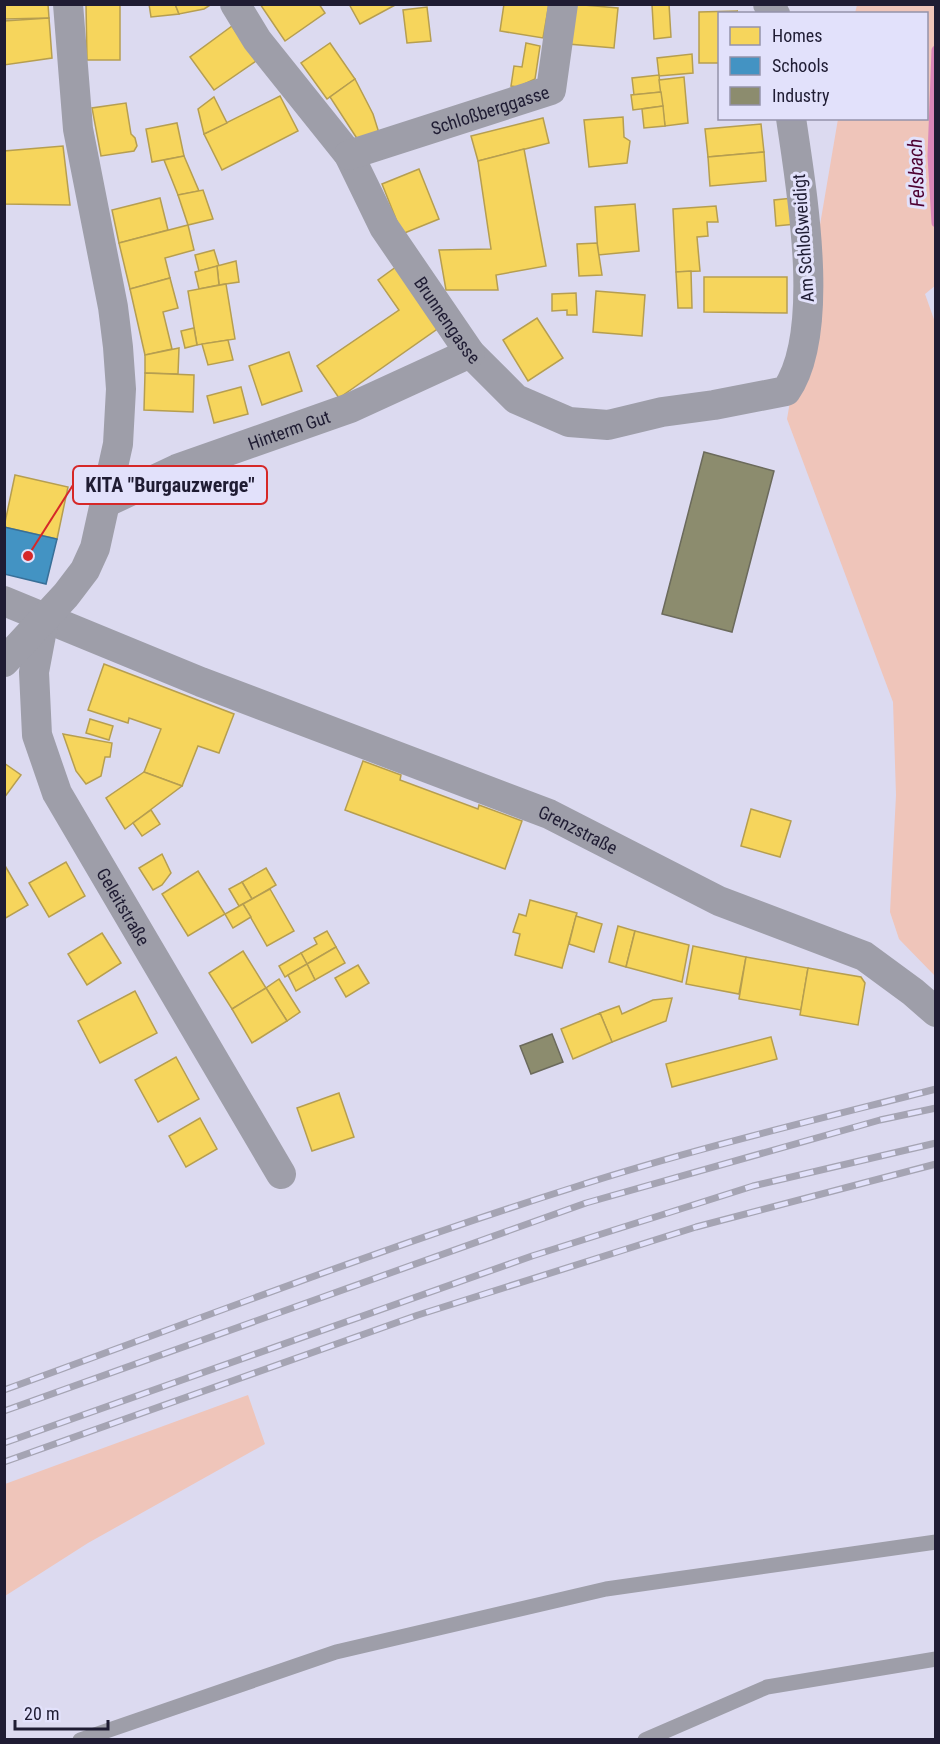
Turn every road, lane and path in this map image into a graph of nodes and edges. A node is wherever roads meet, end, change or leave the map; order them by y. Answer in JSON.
{"nodes":[{"id":1,"x":68,"y":4,"type":"edge"},
{"id":2,"x":235,"y":4,"type":"edge"},
{"id":3,"x":563,"y":4,"type":"edge"},
{"id":4,"x":791,"y":120,"type":"edge"},
{"id":5,"x":349,"y":155,"type":"junction"},
{"id":6,"x":470,"y":353,"type":"junction"},
{"id":7,"x":786,"y":391,"type":"joint"},
{"id":8,"x":107,"y":502,"type":"junction"},
{"id":9,"x":4,"y":601,"type":"edge"},
{"id":10,"x":44,"y":619,"type":"junction"},
{"id":11,"x":4,"y":662,"type":"edge"},
{"id":12,"x":935,"y":1012,"type":"edge"},
{"id":13,"x":280,"y":1174,"type":"dead end"},
{"id":14,"x":936,"y":1542,"type":"edge"},
{"id":15,"x":936,"y":1659,"type":"edge"},
{"id":16,"x":80,"y":1740,"type":"edge"},
{"id":17,"x":645,"y":1740,"type":"edge"}],
"edges":[{"from":1,"to":8,"type":"street"},
{"from":2,"to":5,"type":"street","name":"Brunnengasse"},
{"from":3,"to":5,"type":"street","name":"Schloßberggasse"},
{"from":4,"to":7,"type":"street","name":"Am Schloßweidigt"},
{"from":5,"to":6,"type":"street","name":"Brunnengasse"},
{"from":6,"to":7,"type":"street","name":"Brunnengasse"},
{"from":6,"to":8,"type":"street","name":"Hinterm Gut"},
{"from":8,"to":10,"type":"street"},
{"from":9,"to":10,"type":"street","name":"Grenzstraße"},
{"from":10,"to":11,"type":"street"},
{"from":10,"to":12,"type":"street","name":"Grenzstraße"},
{"from":10,"to":13,"type":"street","name":"Geleitstraße"},
{"from":14,"to":16,"type":"lane"},
{"from":15,"to":17,"type":"lane"}]}
